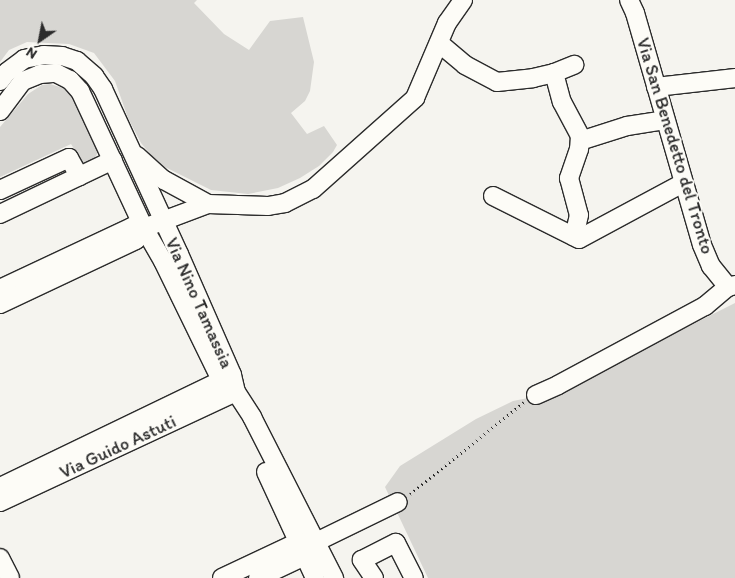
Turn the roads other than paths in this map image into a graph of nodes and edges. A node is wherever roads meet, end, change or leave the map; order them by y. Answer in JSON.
{"nodes":[{"id":1,"x":463,"y":0,"type":"edge"},
{"id":2,"x":629,"y":0,"type":"edge"},
{"id":3,"x":439,"y":43,"type":"junction"},
{"id":4,"x":574,"y":65,"type":"dead end"},
{"id":5,"x":554,"y":73,"type":"junction"},
{"id":6,"x":735,"y":78,"type":"edge"},
{"id":7,"x":0,"y":81,"type":"edge"},
{"id":8,"x":656,"y":87,"type":"junction"},
{"id":9,"x":0,"y":111,"type":"edge"},
{"id":10,"x":665,"y":120,"type":"junction"},
{"id":11,"x":580,"y":141,"type":"junction"},
{"id":12,"x":129,"y":148,"type":"junction"},
{"id":13,"x":113,"y":160,"type":"junction"},
{"id":14,"x":79,"y":176,"type":"junction"},
{"id":15,"x":683,"y":183,"type":"junction"},
{"id":16,"x":0,"y":190,"type":"edge"},
{"id":17,"x":493,"y":196,"type":"dead end"},
{"id":18,"x":208,"y":204,"type":"junction"},
{"id":19,"x":0,"y":214,"type":"edge"},
{"id":20,"x":162,"y":220,"type":"junction"},
{"id":21,"x":144,"y":228,"type":"junction"},
{"id":22,"x":574,"y":236,"type":"junction"},
{"id":23,"x":732,"y":286,"type":"edge"},
{"id":24,"x":0,"y":289,"type":"edge"},
{"id":25,"x":0,"y":304,"type":"edge"},
{"id":26,"x":229,"y":385,"type":"junction"},
{"id":27,"x":536,"y":395,"type":"road end"},
{"id":28,"x":0,"y":486,"type":"edge"},
{"id":29,"x":0,"y":502,"type":"edge"},
{"id":30,"x":398,"y":502,"type":"road end"},
{"id":31,"x":306,"y":547,"type":"junction"},
{"id":32,"x":0,"y":558,"type":"edge"},
{"id":33,"x":10,"y":578,"type":"edge"},
{"id":34,"x":222,"y":578,"type":"edge"},
{"id":35,"x":258,"y":578,"type":"edge"},
{"id":36,"x":316,"y":578,"type":"edge"},
{"id":37,"x":334,"y":578,"type":"edge"},
{"id":38,"x":374,"y":578,"type":"edge"},
{"id":39,"x":414,"y":578,"type":"edge"}],
"edges":[{"from":1,"to":3,"type":"street"},
{"from":2,"to":8,"type":"street","name":"Via San Benedetto del Tronto"},
{"from":3,"to":5,"type":"street"},
{"from":3,"to":18,"type":"street"},
{"from":4,"to":5,"type":"street"},
{"from":5,"to":11,"type":"street"},
{"from":6,"to":8,"type":"street"},
{"from":7,"to":12,"type":"street","name":"Via Nino Tamassia"},
{"from":8,"to":10,"type":"street","name":"Via San Benedetto del Tronto"},
{"from":9,"to":13,"type":"street","name":"Via Nino Tamassia"},
{"from":10,"to":11,"type":"street"},
{"from":10,"to":15,"type":"street","name":"Via San Benedetto del Tronto"},
{"from":11,"to":22,"type":"street"},
{"from":12,"to":18,"type":"street"},
{"from":12,"to":20,"type":"street","name":"Via Nino Tamassia"},
{"from":13,"to":14,"type":"street"},
{"from":13,"to":21,"type":"street","name":"Via Nino Tamassia"},
{"from":14,"to":16,"type":"street"},
{"from":14,"to":19,"type":"street"},
{"from":15,"to":22,"type":"street"},
{"from":15,"to":23,"type":"street","name":"Via San Benedetto del Tronto"},
{"from":17,"to":22,"type":"street"},
{"from":18,"to":20,"type":"street"},
{"from":20,"to":21,"type":"street"},
{"from":20,"to":26,"type":"street","name":"Via Nino Tamassia"},
{"from":21,"to":24,"type":"street"},
{"from":21,"to":25,"type":"street"},
{"from":21,"to":26,"type":"street","name":"Via Nino Tamassia"},
{"from":23,"to":27,"type":"street"},
{"from":26,"to":28,"type":"street","name":"Via Guido Astuti"},
{"from":26,"to":29,"type":"street","name":"Via Guido Astuti"},
{"from":26,"to":31,"type":"street","name":"Via Nino Tamassia"},
{"from":30,"to":31,"type":"street"},
{"from":31,"to":34,"type":"street"},
{"from":31,"to":35,"type":"street"},
{"from":31,"to":36,"type":"street","name":"Via Nino Tamassia"},
{"from":31,"to":37,"type":"street","name":"Via Nino Tamassia"},
{"from":32,"to":33,"type":"street"},
{"from":38,"to":39,"type":"street"}]}
